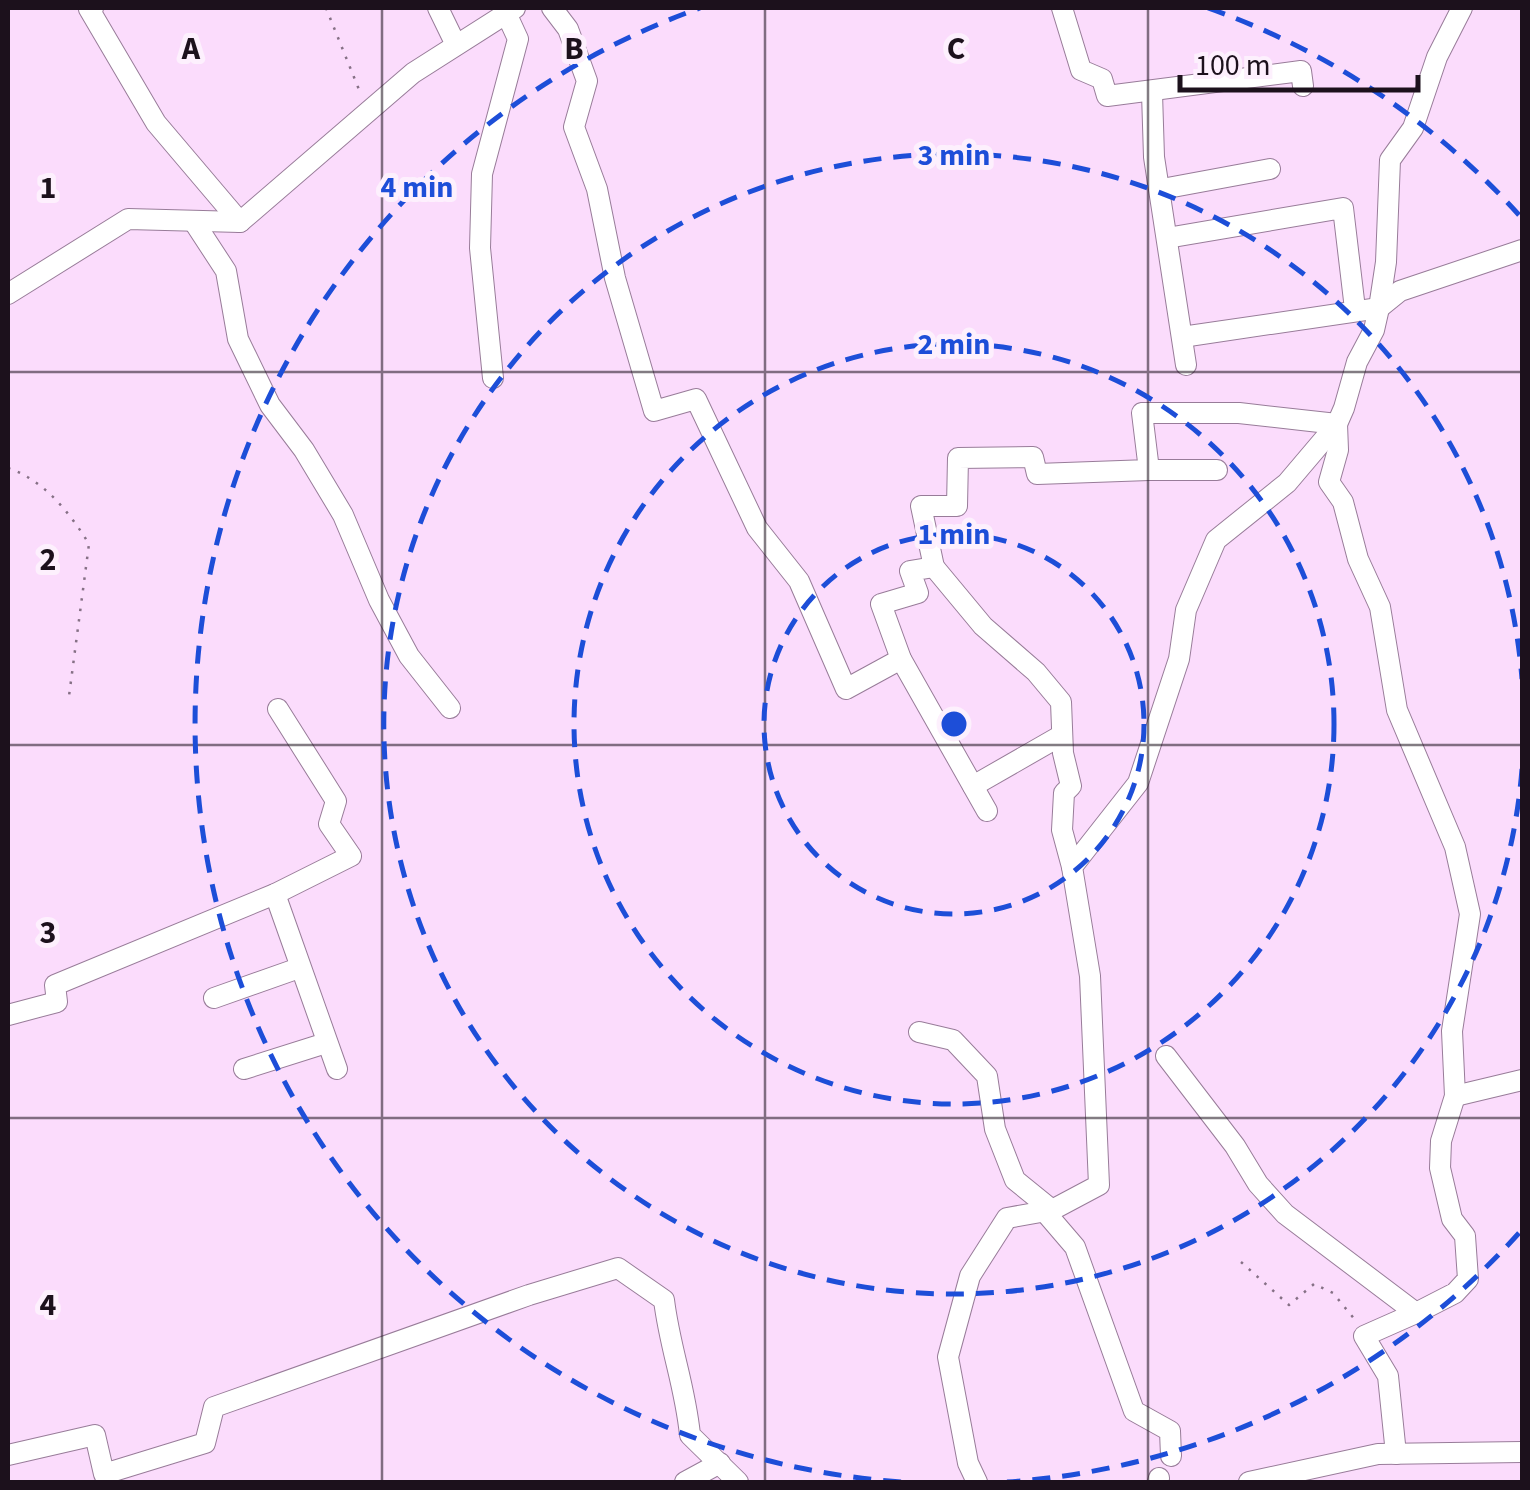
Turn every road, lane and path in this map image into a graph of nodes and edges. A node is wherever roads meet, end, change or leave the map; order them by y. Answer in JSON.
{"nodes":[{"id":1,"x":93,"y":8,"type":"edge"},
{"id":2,"x":326,"y":8,"type":"edge"},
{"id":3,"x":438,"y":8,"type":"edge"},
{"id":4,"x":552,"y":8,"type":"edge"},
{"id":5,"x":1062,"y":8,"type":"edge"},
{"id":6,"x":1072,"y":8,"type":"edge"},
{"id":7,"x":1462,"y":8,"type":"edge"},
{"id":8,"x":511,"y":10,"type":"edge"},
{"id":9,"x":456,"y":45,"type":"junction"},
{"id":10,"x":1302,"y":86,"type":"dead end"},
{"id":11,"x":1152,"y":93,"type":"junction"},
{"id":12,"x":368,"y":112,"type":"junction"},
{"id":13,"x":1270,"y":170,"type":"dead end"},
{"id":14,"x":1162,"y":189,"type":"junction"},
{"id":15,"x":194,"y":222,"type":"junction"},
{"id":16,"x":240,"y":222,"type":"junction"},
{"id":17,"x":1167,"y":238,"type":"junction"},
{"id":18,"x":1522,"y":250,"type":"edge"},
{"id":19,"x":8,"y":294,"type":"edge"},
{"id":20,"x":1379,"y":308,"type":"junction"},
{"id":21,"x":1355,"y":309,"type":"junction"},
{"id":22,"x":1182,"y":337,"type":"junction"},
{"id":23,"x":1186,"y":365,"type":"dead end"},
{"id":24,"x":492,"y":378,"type":"dead end"},
{"id":25,"x":1337,"y":424,"type":"junction"},
{"id":26,"x":8,"y":468,"type":"edge"},
{"id":27,"x":1149,"y":470,"type":"junction"},
{"id":28,"x":1217,"y":470,"type":"dead end"},
{"id":29,"x":934,"y":568,"type":"junction"},
{"id":30,"x":901,"y":659,"type":"junction"},
{"id":31,"x":69,"y":696,"type":"dead end"},
{"id":32,"x":450,"y":708,"type":"dead end"},
{"id":33,"x":278,"y":709,"type":"dead end"},
{"id":34,"x":1062,"y":735,"type":"junction"},
{"id":35,"x":973,"y":786,"type":"junction"},
{"id":36,"x":988,"y":811,"type":"dead end"},
{"id":37,"x":1072,"y":866,"type":"junction"},
{"id":38,"x":275,"y":894,"type":"junction"},
{"id":39,"x":299,"y":968,"type":"junction"},
{"id":40,"x":214,"y":998,"type":"dead end"},
{"id":41,"x":8,"y":1015,"type":"edge"},
{"id":42,"x":920,"y":1032,"type":"dead end"},
{"id":43,"x":326,"y":1043,"type":"junction"},
{"id":44,"x":1166,"y":1056,"type":"dead end"},
{"id":45,"x":244,"y":1069,"type":"dead end"},
{"id":46,"x":337,"y":1069,"type":"dead end"},
{"id":47,"x":1522,"y":1080,"type":"edge"},
{"id":48,"x":1454,"y":1096,"type":"junction"},
{"id":49,"x":1048,"y":1211,"type":"junction"},
{"id":50,"x":1241,"y":1262,"type":"dead end"},
{"id":51,"x":1416,"y":1313,"type":"junction"},
{"id":52,"x":1364,"y":1336,"type":"junction"},
{"id":53,"x":1522,"y":1452,"type":"edge"},
{"id":54,"x":1396,"y":1454,"type":"junction"},
{"id":55,"x":8,"y":1456,"type":"edge"},
{"id":56,"x":1171,"y":1456,"type":"dead end"},
{"id":57,"x":720,"y":1463,"type":"junction"},
{"id":58,"x":685,"y":1482,"type":"edge"},
{"id":59,"x":738,"y":1482,"type":"edge"},
{"id":60,"x":977,"y":1482,"type":"edge"},
{"id":61,"x":1249,"y":1482,"type":"edge"}],
"edges":[{"from":1,"to":16,"type":"street"},
{"from":2,"to":12,"type":"path"},
{"from":3,"to":9,"type":"street"},
{"from":4,"to":30,"type":"street"},
{"from":5,"to":6,"type":"street"},
{"from":5,"to":11,"type":"street"},
{"from":7,"to":20,"type":"street"},
{"from":8,"to":9,"type":"street"},
{"from":8,"to":24,"type":"street"},
{"from":9,"to":12,"type":"street"},
{"from":10,"to":11,"type":"street"},
{"from":11,"to":14,"type":"street"},
{"from":12,"to":16,"type":"street"},
{"from":13,"to":14,"type":"street"},
{"from":14,"to":17,"type":"street"},
{"from":15,"to":16,"type":"street"},
{"from":15,"to":19,"type":"street"},
{"from":15,"to":32,"type":"street"},
{"from":17,"to":21,"type":"street"},
{"from":17,"to":22,"type":"street"},
{"from":18,"to":20,"type":"street"},
{"from":20,"to":21,"type":"street"},
{"from":20,"to":25,"type":"street"},
{"from":21,"to":22,"type":"street"},
{"from":22,"to":23,"type":"street"},
{"from":25,"to":27,"type":"street"},
{"from":25,"to":37,"type":"street"},
{"from":25,"to":48,"type":"street"},
{"from":26,"to":31,"type":"path"},
{"from":27,"to":28,"type":"street"},
{"from":27,"to":29,"type":"street"},
{"from":29,"to":30,"type":"street"},
{"from":29,"to":34,"type":"street"},
{"from":30,"to":35,"type":"street"},
{"from":33,"to":38,"type":"street"},
{"from":34,"to":35,"type":"street"},
{"from":34,"to":37,"type":"street"},
{"from":35,"to":36,"type":"street"},
{"from":37,"to":49,"type":"street"},
{"from":38,"to":39,"type":"street"},
{"from":38,"to":41,"type":"street"},
{"from":39,"to":40,"type":"street"},
{"from":39,"to":43,"type":"street"},
{"from":42,"to":49,"type":"street"},
{"from":43,"to":45,"type":"street"},
{"from":43,"to":46,"type":"street"},
{"from":44,"to":51,"type":"street"},
{"from":47,"to":48,"type":"street"},
{"from":48,"to":51,"type":"street"},
{"from":49,"to":56,"type":"street"},
{"from":49,"to":60,"type":"street"},
{"from":50,"to":52,"type":"path"},
{"from":51,"to":52,"type":"street"},
{"from":52,"to":54,"type":"street"},
{"from":53,"to":54,"type":"street"},
{"from":54,"to":61,"type":"street"},
{"from":55,"to":57,"type":"street"},
{"from":57,"to":58,"type":"street"},
{"from":57,"to":59,"type":"street"}]}
